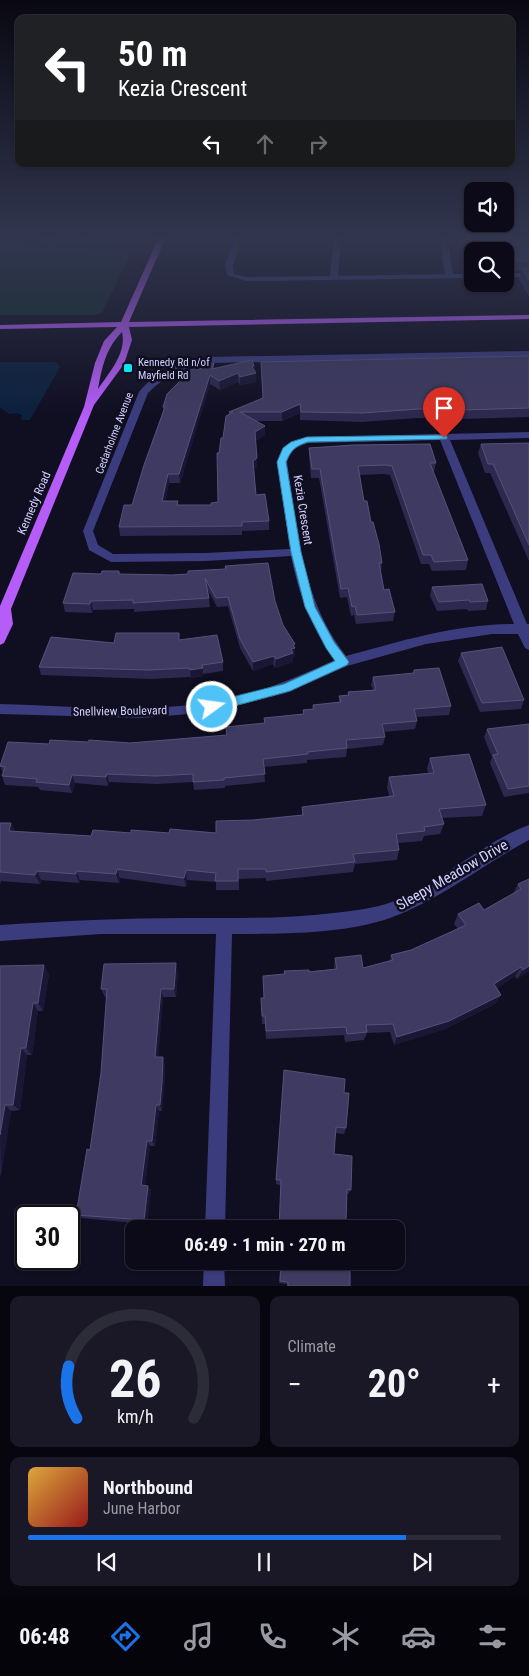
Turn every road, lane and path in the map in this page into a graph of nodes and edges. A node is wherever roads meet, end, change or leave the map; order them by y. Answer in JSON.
{"nodes":[{"id":1,"x":136,"y":297,"type":"edge"},
{"id":2,"x":529,"y":317,"type":"edge"},
{"id":3,"x":124,"y":325,"type":"junction"},
{"id":4,"x":0,"y":327,"type":"edge"},
{"id":5,"x":529,"y":354,"type":"edge"},
{"id":6,"x":89,"y":406,"type":"junction"},
{"id":7,"x":529,"y":435,"type":"edge"},
{"id":8,"x":444,"y":438,"type":"junction"},
{"id":9,"x":296,"y":552,"type":"junction"},
{"id":10,"x":2,"y":611,"type":"edge"},
{"id":11,"x":526,"y":629,"type":"edge"},
{"id":12,"x":0,"y":640,"type":"edge"},
{"id":13,"x":529,"y":645,"type":"edge"},
{"id":14,"x":343,"y":662,"type":"junction"},
{"id":15,"x":0,"y":709,"type":"edge"},
{"id":16,"x":529,"y":832,"type":"edge"},
{"id":17,"x":224,"y":927,"type":"junction"},
{"id":18,"x":0,"y":933,"type":"edge"},
{"id":19,"x":215,"y":1220,"type":"edge"},
{"id":20,"x":214,"y":1270,"type":"edge"},
{"id":21,"x":214,"y":1286,"type":"edge"}],
"edges":[{"from":1,"to":3,"type":"main road"},
{"from":2,"to":3,"type":"main road"},
{"from":3,"to":4,"type":"main road"},
{"from":3,"to":6,"type":"main road","name":"Kennedy Road"},
{"from":3,"to":6,"type":"main road","name":"Kennedy Road"},
{"from":5,"to":9,"type":"street","name":"Cedarholme Avenue"},
{"from":6,"to":10,"type":"main road","name":"Kennedy Road"},
{"from":7,"to":8,"type":"street"},
{"from":8,"to":9,"type":"street","name":"Kezia Crescent"},
{"from":8,"to":11,"type":"street"},
{"from":9,"to":14,"type":"street","name":"Kezia Crescent"},
{"from":10,"to":12,"type":"main road","name":"Kennedy Road"},
{"from":11,"to":13,"type":"street"},
{"from":11,"to":14,"type":"street","name":"Snellview Boulevard"},
{"from":14,"to":15,"type":"street","name":"Snellview Boulevard"},
{"from":16,"to":17,"type":"street","name":"Sleepy Meadow Drive"},
{"from":17,"to":18,"type":"street","name":"Sleepy Meadow Drive"},
{"from":17,"to":19,"type":"street"},
{"from":20,"to":21,"type":"street"}]}
